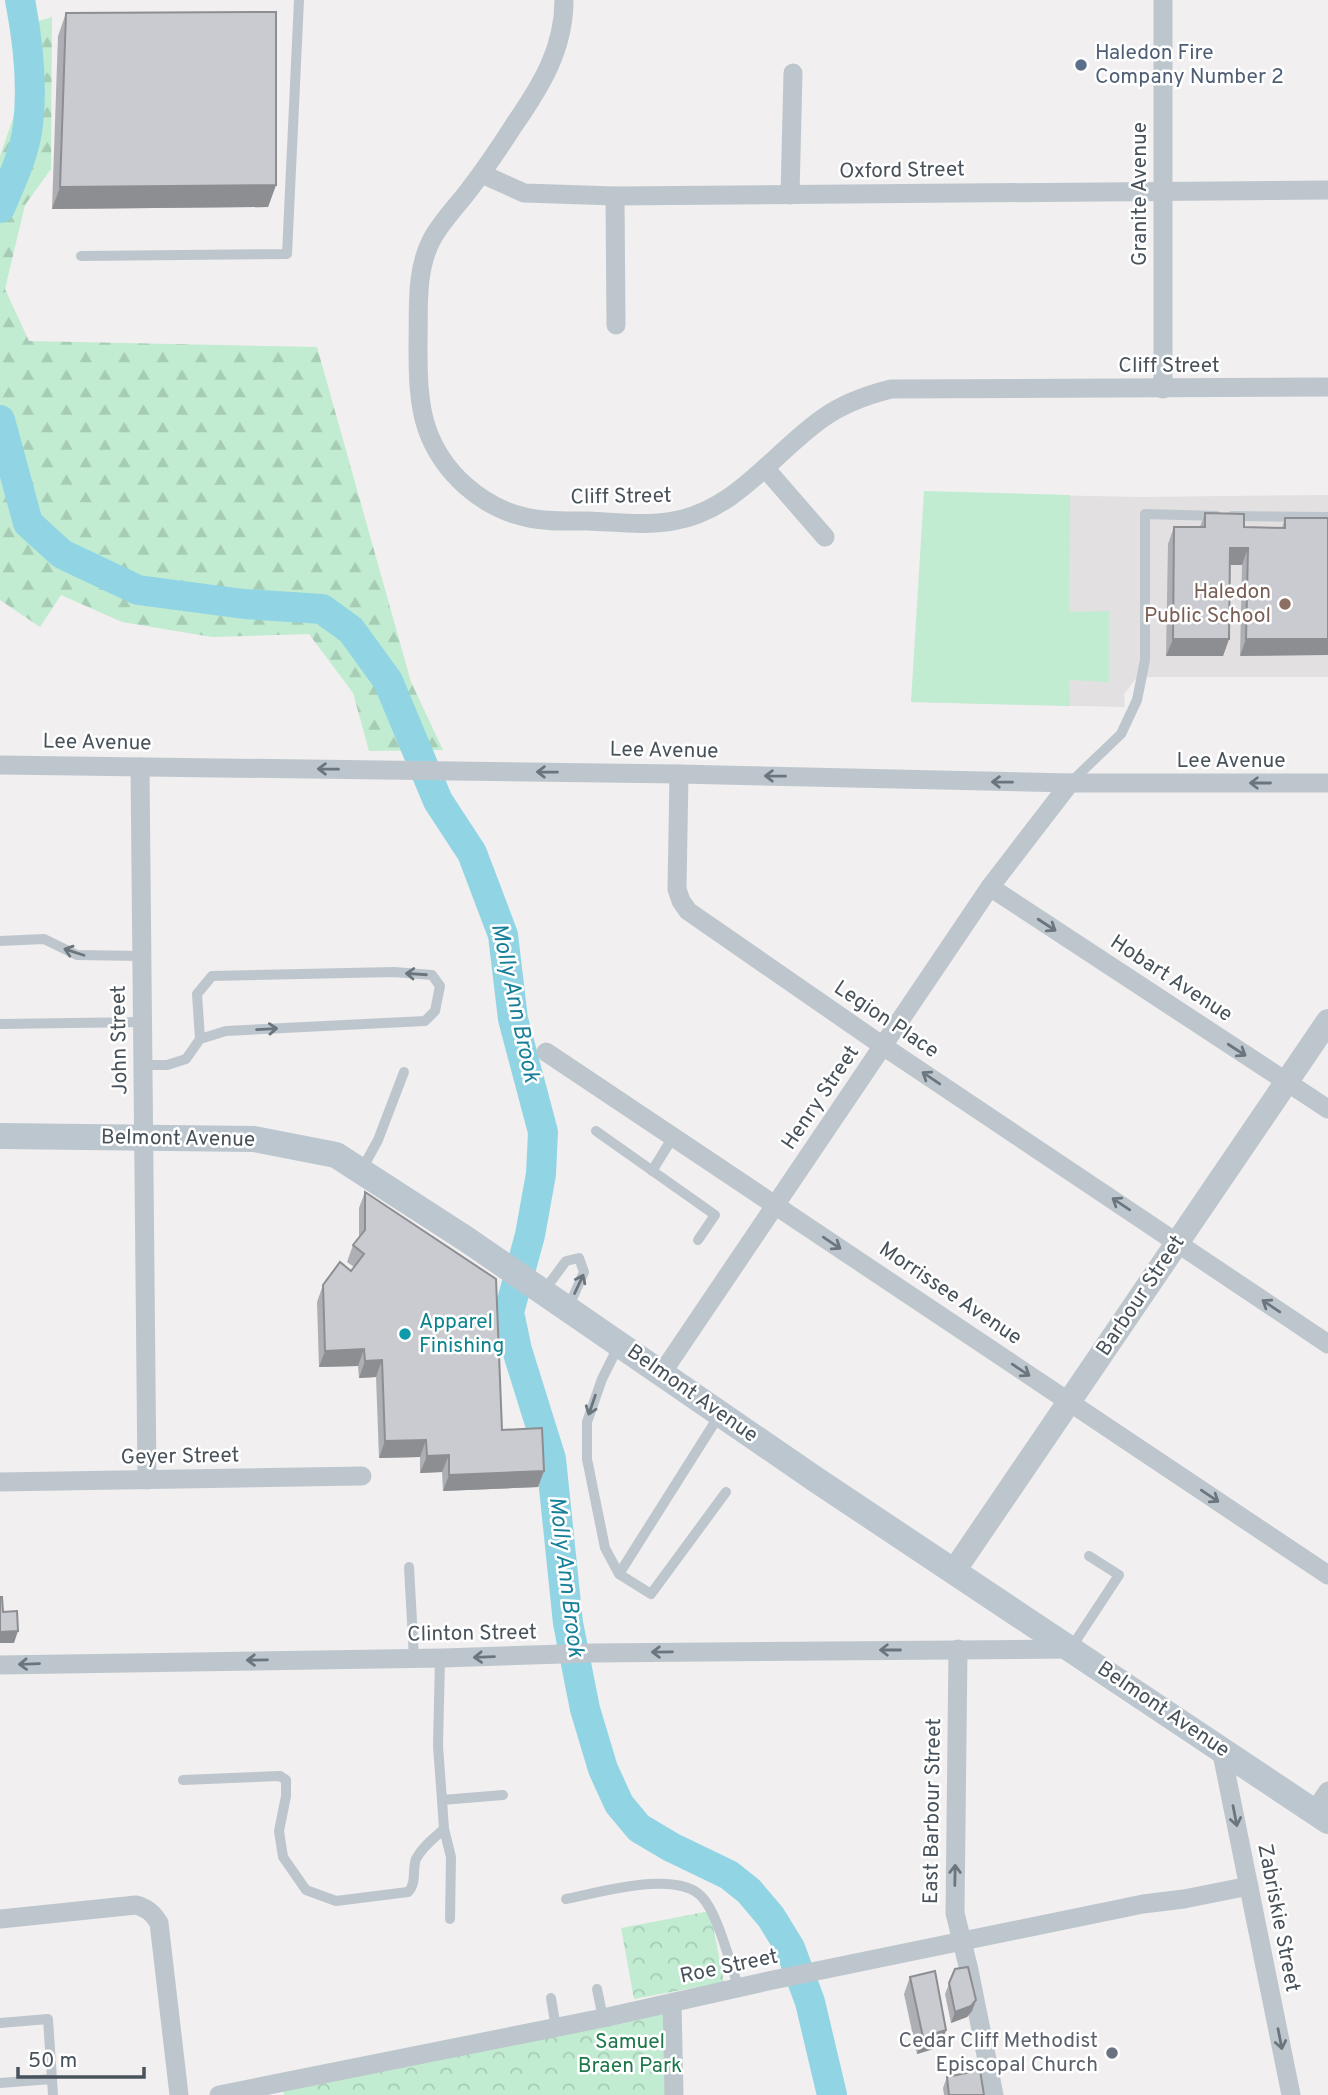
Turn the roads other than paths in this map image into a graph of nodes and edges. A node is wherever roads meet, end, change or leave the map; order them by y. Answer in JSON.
{"nodes":[{"id":1,"x":299,"y":0,"type":"edge"},
{"id":2,"x":564,"y":0,"type":"edge"},
{"id":3,"x":1163,"y":0,"type":"edge"},
{"id":4,"x":793,"y":73,"type":"dead end"},
{"id":5,"x":482,"y":174,"type":"junction"},
{"id":6,"x":1163,"y":190,"type":"junction"},
{"id":7,"x":1328,"y":190,"type":"edge"},
{"id":8,"x":790,"y":195,"type":"junction"},
{"id":9,"x":615,"y":196,"type":"junction"},
{"id":10,"x":81,"y":256,"type":"dead end"},
{"id":11,"x":616,"y":325,"type":"dead end"},
{"id":12,"x":1328,"y":387,"type":"edge"},
{"id":13,"x":1163,"y":388,"type":"junction"},
{"id":14,"x":765,"y":468,"type":"junction"},
{"id":15,"x":1328,"y":517,"type":"edge"},
{"id":16,"x":825,"y":537,"type":"dead end"},
{"id":17,"x":0,"y":765,"type":"edge"},
{"id":18,"x":139,"y":767,"type":"junction"},
{"id":19,"x":680,"y":774,"type":"junction"},
{"id":20,"x":1070,"y":783,"type":"junction"},
{"id":21,"x":1328,"y":783,"type":"edge"},
{"id":22,"x":990,"y":887,"type":"junction"},
{"id":23,"x":0,"y":941,"type":"edge"},
{"id":24,"x":142,"y":956,"type":"junction"},
{"id":25,"x":1328,"y":1021,"type":"edge"},
{"id":26,"x":142,"y":1022,"type":"junction"},
{"id":27,"x":0,"y":1024,"type":"edge"},
{"id":28,"x":200,"y":1039,"type":"junction"},
{"id":29,"x":883,"y":1046,"type":"junction"},
{"id":30,"x":546,"y":1052,"type":"dead end"},
{"id":31,"x":143,"y":1065,"type":"junction"},
{"id":32,"x":404,"y":1072,"type":"dead end"},
{"id":33,"x":1287,"y":1082,"type":"junction"},
{"id":34,"x":1328,"y":1109,"type":"edge"},
{"id":35,"x":596,"y":1131,"type":"dead end"},
{"id":36,"x":0,"y":1136,"type":"edge"},
{"id":37,"x":144,"y":1138,"type":"junction"},
{"id":38,"x":673,"y":1138,"type":"junction"},
{"id":39,"x":361,"y":1171,"type":"junction"},
{"id":40,"x":652,"y":1171,"type":"junction"},
{"id":41,"x":776,"y":1205,"type":"junction"},
{"id":42,"x":698,"y":1240,"type":"dead end"},
{"id":43,"x":1178,"y":1242,"type":"junction"},
{"id":44,"x":620,"y":1343,"type":"junction"},
{"id":45,"x":1328,"y":1344,"type":"edge"},
{"id":46,"x":662,"y":1373,"type":"junction"},
{"id":47,"x":1069,"y":1402,"type":"junction"},
{"id":48,"x":720,"y":1413,"type":"junction"},
{"id":49,"x":362,"y":1476,"type":"dead end"},
{"id":50,"x":147,"y":1480,"type":"junction"},
{"id":51,"x":0,"y":1482,"type":"edge"},
{"id":52,"x":726,"y":1492,"type":"dead end"},
{"id":53,"x":1089,"y":1556,"type":"dead end"},
{"id":54,"x":409,"y":1567,"type":"dead end"},
{"id":55,"x":954,"y":1571,"type":"junction"},
{"id":56,"x":619,"y":1574,"type":"junction"},
{"id":57,"x":1328,"y":1575,"type":"edge"},
{"id":58,"x":958,"y":1649,"type":"junction"},
{"id":59,"x":1071,"y":1649,"type":"junction"},
{"id":60,"x":414,"y":1658,"type":"junction"},
{"id":61,"x":440,"y":1658,"type":"junction"},
{"id":62,"x":0,"y":1665,"type":"edge"},
{"id":63,"x":1221,"y":1749,"type":"junction"},
{"id":64,"x":183,"y":1780,"type":"dead end"},
{"id":65,"x":503,"y":1796,"type":"dead end"},
{"id":66,"x":442,"y":1800,"type":"junction"},
{"id":67,"x":1323,"y":1808,"type":"edge"},
{"id":68,"x":443,"y":1829,"type":"junction"},
{"id":69,"x":1249,"y":1886,"type":"junction"},
{"id":70,"x":566,"y":1899,"type":"dead end"},
{"id":71,"x":0,"y":1919,"type":"edge"},
{"id":72,"x":450,"y":1919,"type":"dead end"},
{"id":73,"x":962,"y":1942,"type":"junction"},
{"id":74,"x":739,"y":1988,"type":"junction"},
{"id":75,"x":597,"y":1989,"type":"dead end"},
{"id":76,"x":551,"y":1997,"type":"dead end"},
{"id":77,"x":672,"y":2003,"type":"junction"},
{"id":78,"x":603,"y":2018,"type":"junction"},
{"id":79,"x":0,"y":2024,"type":"edge"},
{"id":80,"x":556,"y":2028,"type":"junction"},
{"id":81,"x":52,"y":2078,"type":"junction"},
{"id":82,"x":0,"y":2083,"type":"edge"},
{"id":83,"x":289,"y":2088,"type":"edge"},
{"id":84,"x":53,"y":2095,"type":"edge"},
{"id":85,"x":179,"y":2095,"type":"edge"},
{"id":86,"x":219,"y":2095,"type":"edge"},
{"id":87,"x":674,"y":2095,"type":"edge"},
{"id":88,"x":994,"y":2095,"type":"edge"},
{"id":89,"x":1291,"y":2095,"type":"edge"}],
"edges":[{"from":1,"to":10,"type":"lane"},
{"from":2,"to":5,"type":"street","name":"Cliff Street"},
{"from":3,"to":6,"type":"street","name":"Granite Avenue"},
{"from":4,"to":8,"type":"street"},
{"from":5,"to":9,"type":"street","name":"Oxford Street"},
{"from":5,"to":14,"type":"street","name":"Cliff Street"},
{"from":6,"to":7,"type":"street","name":"Oxford Street"},
{"from":6,"to":8,"type":"street","name":"Oxford Street"},
{"from":6,"to":13,"type":"street","name":"Granite Avenue"},
{"from":8,"to":9,"type":"street","name":"Oxford Street"},
{"from":9,"to":11,"type":"street"},
{"from":12,"to":13,"type":"street","name":"Cliff Street"},
{"from":13,"to":14,"type":"street","name":"Cliff Street"},
{"from":14,"to":16,"type":"street"},
{"from":15,"to":20,"type":"lane"},
{"from":17,"to":18,"type":"street","name":"Lee Avenue"},
{"from":19,"to":18,"type":"street","name":"Lee Avenue","one_way":true},
{"from":18,"to":24,"type":"street","name":"John Street"},
{"from":20,"to":19,"type":"street","name":"Lee Avenue","one_way":true},
{"from":19,"to":29,"type":"street","name":"Legion Place"},
{"from":21,"to":20,"type":"street","name":"Lee Avenue","one_way":true},
{"from":20,"to":22,"type":"street","name":"Henry Street"},
{"from":22,"to":29,"type":"street","name":"Henry Street"},
{"from":22,"to":33,"type":"street","name":"Hobart Avenue","one_way":true},
{"from":24,"to":23,"type":"lane","one_way":true},
{"from":24,"to":26,"type":"street","name":"John Street"},
{"from":25,"to":33,"type":"street","name":"Barbour Street"},
{"from":26,"to":27,"type":"lane"},
{"from":26,"to":31,"type":"street","name":"John Street"},
{"from":28,"to":28,"type":"lane","one_way":true},
{"from":28,"to":31,"type":"lane"},
{"from":29,"to":41,"type":"street","name":"Henry Street"},
{"from":43,"to":29,"type":"street","name":"Legion Place","one_way":true},
{"from":30,"to":38,"type":"street","name":"Morrissee Avenue"},
{"from":31,"to":37,"type":"street","name":"John Street"},
{"from":32,"to":39,"type":"lane"},
{"from":33,"to":34,"type":"street","name":"Hobart Avenue"},
{"from":33,"to":43,"type":"street","name":"Barbour Street"},
{"from":35,"to":40,"type":"lane"},
{"from":36,"to":37,"type":"main road","name":"Belmont Avenue"},
{"from":37,"to":39,"type":"main road","name":"Belmont Avenue"},
{"from":37,"to":50,"type":"street","name":"John Street"},
{"from":38,"to":40,"type":"lane"},
{"from":38,"to":41,"type":"street","name":"Morrissee Avenue"},
{"from":39,"to":44,"type":"main road","name":"Belmont Avenue"},
{"from":40,"to":42,"type":"lane"},
{"from":41,"to":46,"type":"street","name":"Henry Street"},
{"from":41,"to":47,"type":"street","name":"Morrissee Avenue","one_way":true},
{"from":45,"to":43,"type":"street","name":"Legion Place","one_way":true},
{"from":43,"to":47,"type":"street","name":"Barbour Street"},
{"from":44,"to":46,"type":"main road","name":"Belmont Avenue"},
{"from":44,"to":56,"type":"lane","one_way":true},
{"from":46,"to":48,"type":"main road","name":"Belmont Avenue"},
{"from":47,"to":55,"type":"street","name":"Barbour Street"},
{"from":47,"to":57,"type":"street","name":"Morrissee Avenue","one_way":true},
{"from":48,"to":55,"type":"main road","name":"Belmont Avenue"},
{"from":48,"to":56,"type":"lane"},
{"from":49,"to":50,"type":"street","name":"Geyer Street"},
{"from":50,"to":51,"type":"street","name":"Geyer Street"},
{"from":52,"to":56,"type":"lane"},
{"from":53,"to":59,"type":"lane"},
{"from":54,"to":60,"type":"lane"},
{"from":55,"to":59,"type":"main road","name":"Belmont Avenue"},
{"from":58,"to":59,"type":"street","name":"Clinton Street"},
{"from":58,"to":61,"type":"street","name":"Clinton Street","one_way":true},
{"from":73,"to":58,"type":"street","name":"East Barbour Street","one_way":true},
{"from":59,"to":63,"type":"main road","name":"Belmont Avenue"},
{"from":60,"to":61,"type":"street","name":"Clinton Street"},
{"from":60,"to":62,"type":"street","name":"Clinton Street","one_way":true},
{"from":61,"to":66,"type":"lane"},
{"from":63,"to":67,"type":"main road","name":"Belmont Avenue"},
{"from":63,"to":69,"type":"street","name":"Zabriskie Street","one_way":true},
{"from":64,"to":68,"type":"lane"},
{"from":65,"to":66,"type":"lane"},
{"from":66,"to":68,"type":"lane"},
{"from":68,"to":72,"type":"lane"},
{"from":69,"to":73,"type":"street","name":"Roe Street"},
{"from":69,"to":89,"type":"street","name":"Zabriskie Street","one_way":true},
{"from":70,"to":74,"type":"lane"},
{"from":71,"to":85,"type":"street"},
{"from":73,"to":74,"type":"street","name":"Roe Street"},
{"from":73,"to":88,"type":"street","name":"East Barbour Street"},
{"from":74,"to":77,"type":"street","name":"Roe Street"},
{"from":75,"to":78,"type":"lane"},
{"from":76,"to":80,"type":"lane"},
{"from":77,"to":78,"type":"street","name":"Roe Street"},
{"from":77,"to":87,"type":"street"},
{"from":78,"to":80,"type":"street","name":"Roe Street"},
{"from":79,"to":81,"type":"lane"},
{"from":80,"to":83,"type":"street","name":"Roe Street"},
{"from":81,"to":82,"type":"lane"},
{"from":81,"to":84,"type":"lane"},
{"from":83,"to":86,"type":"street","name":"Roe Street"}]}
